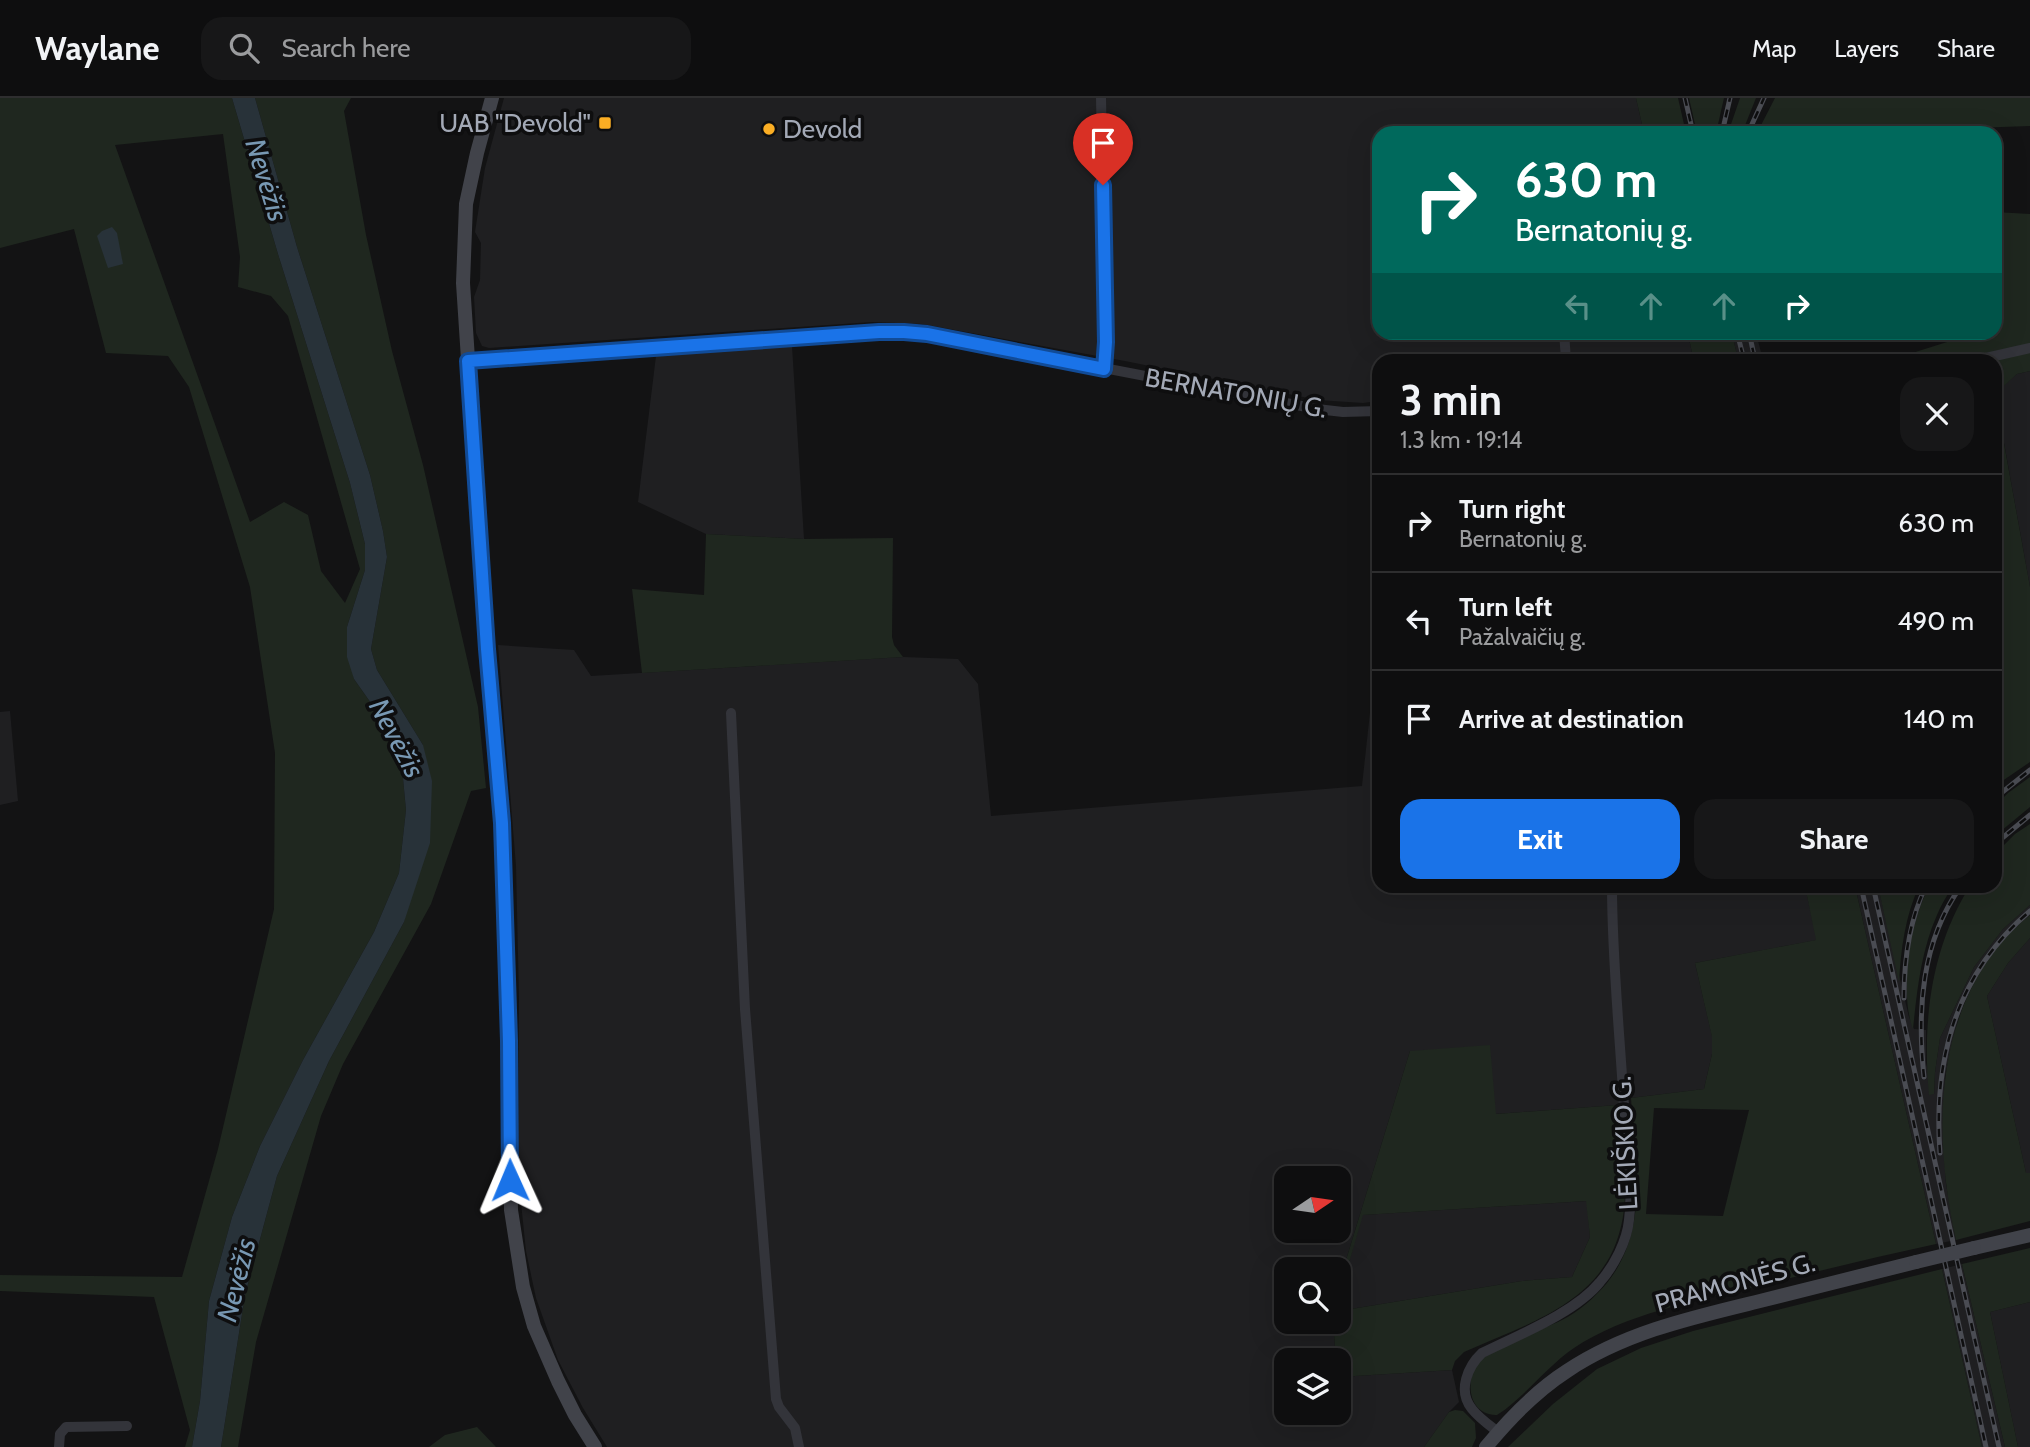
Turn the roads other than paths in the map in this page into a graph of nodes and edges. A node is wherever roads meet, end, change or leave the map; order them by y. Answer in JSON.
{"nodes":[{"id":1,"x":492,"y":98,"type":"edge"},
{"id":2,"x":1101,"y":98,"type":"edge"},
{"id":3,"x":2030,"y":348,"type":"edge"},
{"id":4,"x":2002,"y":354,"type":"edge"},
{"id":5,"x":468,"y":361,"type":"junction"},
{"id":6,"x":1104,"y":369,"type":"junction"},
{"id":7,"x":1372,"y":411,"type":"edge"},
{"id":8,"x":731,"y":713,"type":"dead end"},
{"id":9,"x":1612,"y":893,"type":"edge"},
{"id":10,"x":2030,"y":1235,"type":"edge"},
{"id":11,"x":127,"y":1426,"type":"dead end"},
{"id":12,"x":1498,"y":1432,"type":"junction"},
{"id":13,"x":59,"y":1447,"type":"edge"},
{"id":14,"x":595,"y":1447,"type":"edge"},
{"id":15,"x":799,"y":1447,"type":"edge"},
{"id":16,"x":1486,"y":1447,"type":"edge"}],
"edges":[{"from":1,"to":5,"type":"street"},
{"from":2,"to":6,"type":"street"},
{"from":3,"to":4,"type":"street"},
{"from":5,"to":6,"type":"street","name":"BERNATONIŲ G."},
{"from":5,"to":14,"type":"street"},
{"from":6,"to":7,"type":"street","name":"BERNATONIŲ G."},
{"from":8,"to":15,"type":"street"},
{"from":9,"to":12,"type":"street","name":"LĖKIŠKIO G."},
{"from":10,"to":12,"type":"street","name":"PRAMONĖS G.","bridge":true},
{"from":11,"to":13,"type":"street"},
{"from":12,"to":16,"type":"street","name":"PRAMONĖS G."}]}
